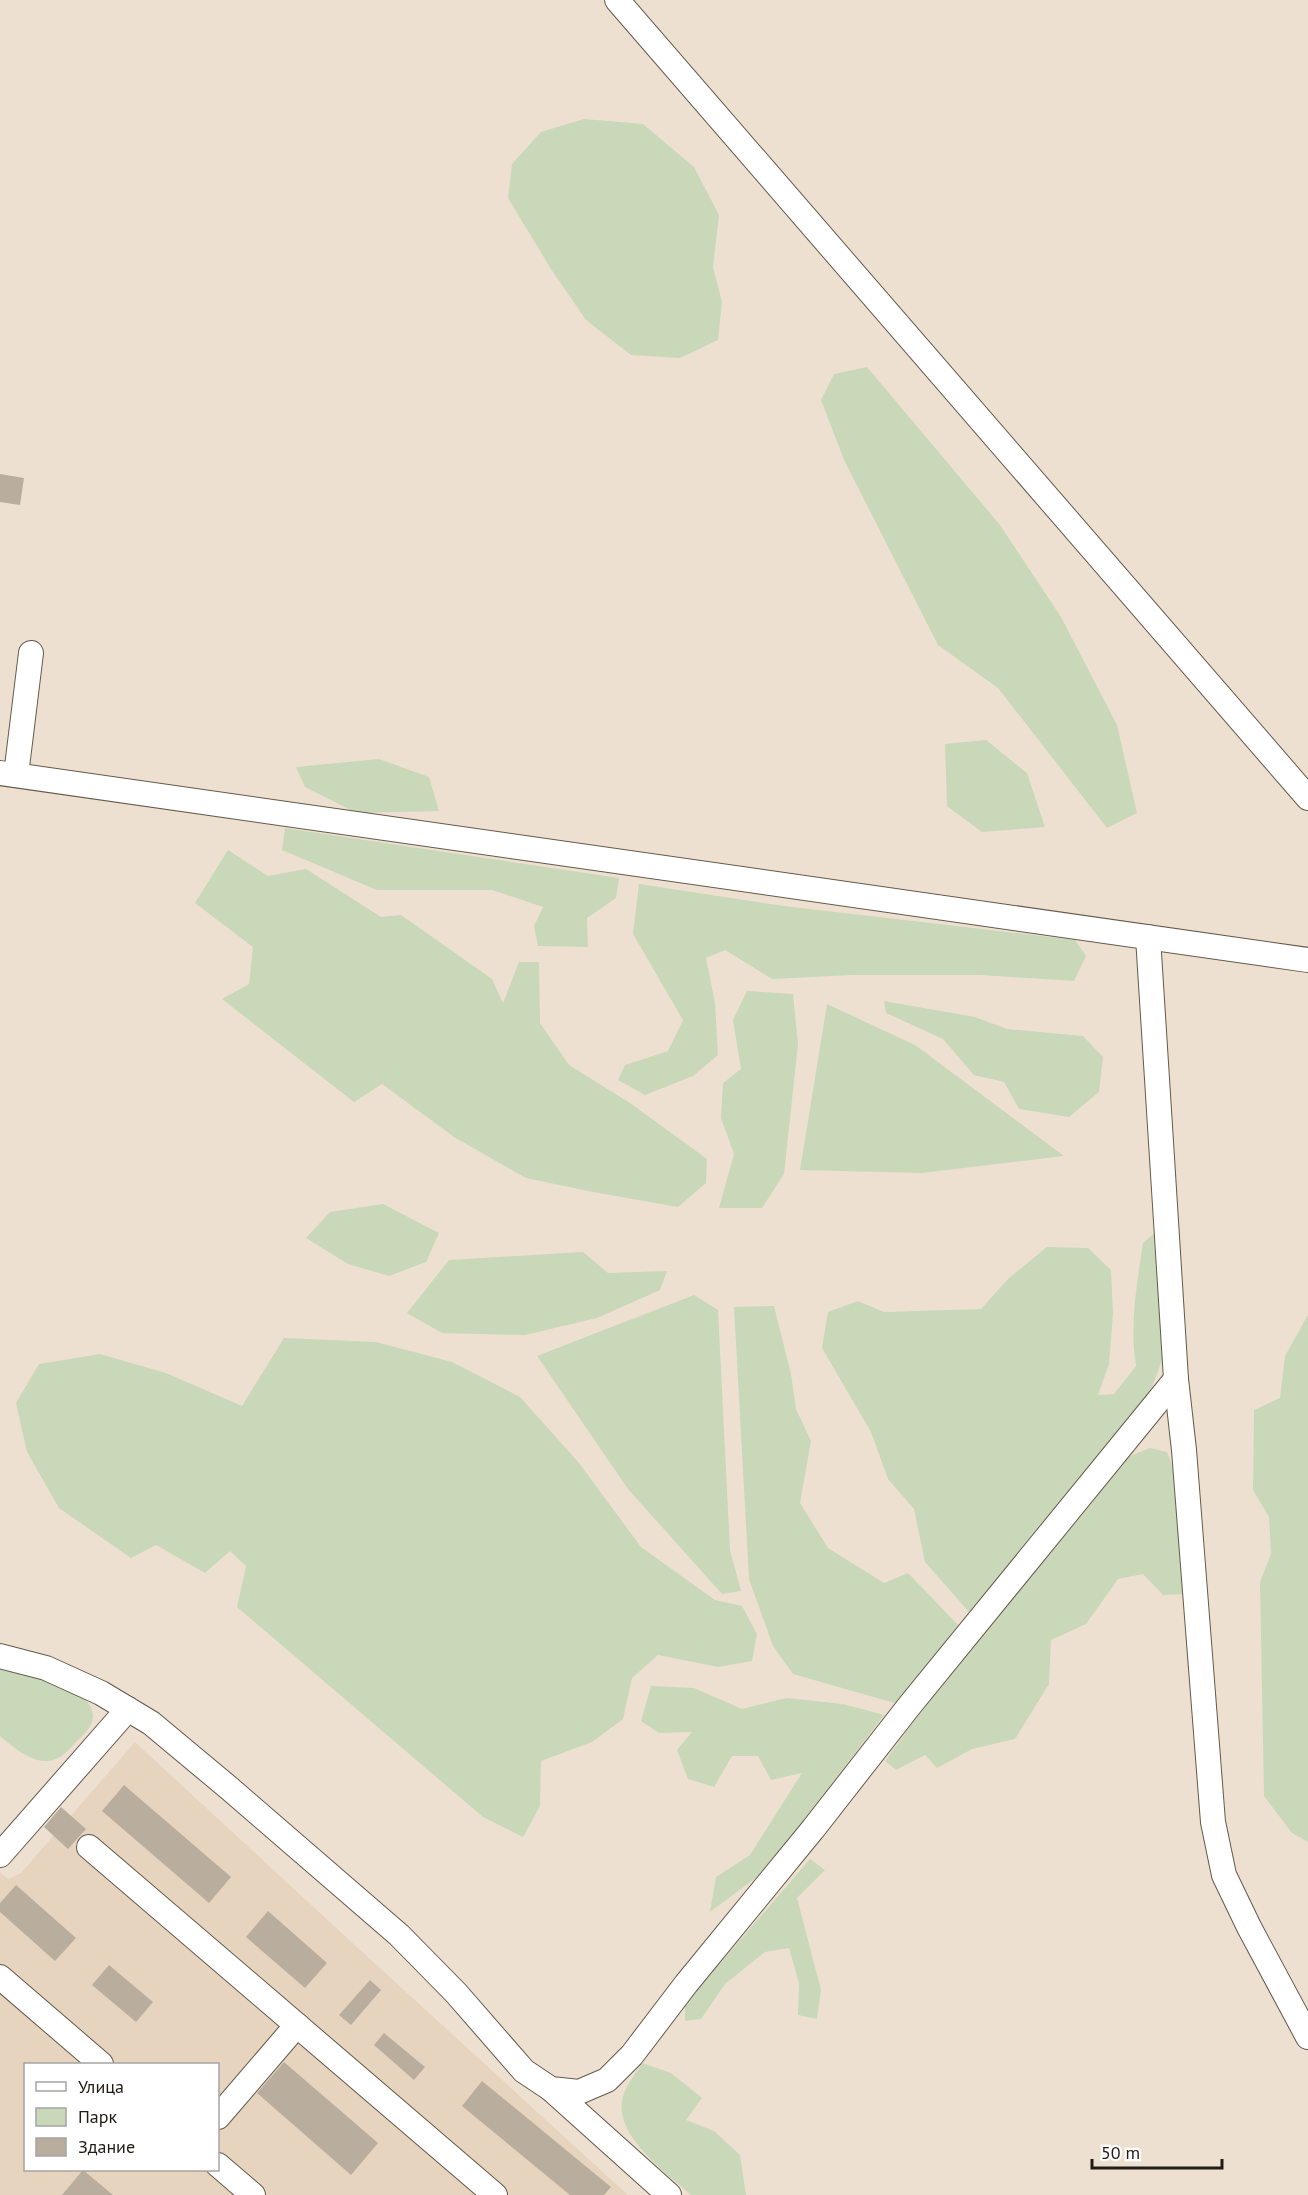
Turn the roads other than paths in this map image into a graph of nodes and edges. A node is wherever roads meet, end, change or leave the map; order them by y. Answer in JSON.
{"nodes":[{"id":1,"x":617,"y":0,"type":"edge"},
{"id":2,"x":31,"y":653,"type":"dead end"},
{"id":3,"x":5,"y":770,"type":"edge"},
{"id":4,"x":1308,"y":798,"type":"edge"},
{"id":5,"x":1148,"y":937,"type":"junction"},
{"id":6,"x":1308,"y":960,"type":"edge"},
{"id":7,"x":1176,"y":1379,"type":"junction"},
{"id":8,"x":0,"y":1656,"type":"edge"},
{"id":9,"x":128,"y":1709,"type":"junction"},
{"id":10,"x":89,"y":1847,"type":"dead end"},
{"id":11,"x":0,"y":1855,"type":"edge"},
{"id":12,"x":0,"y":1977,"type":"edge"},
{"id":13,"x":297,"y":2025,"type":"junction"},
{"id":14,"x":1308,"y":2037,"type":"edge"},
{"id":15,"x":100,"y":2063,"type":"edge"},
{"id":16,"x":551,"y":2089,"type":"junction"},
{"id":17,"x":219,"y":2116,"type":"edge"},
{"id":18,"x":219,"y":2166,"type":"edge"},
{"id":19,"x":252,"y":2195,"type":"edge"},
{"id":20,"x":495,"y":2195,"type":"edge"},
{"id":21,"x":669,"y":2195,"type":"edge"}],
"edges":[{"from":1,"to":4,"type":"street"},
{"from":2,"to":3,"type":"street"},
{"from":3,"to":5,"type":"street"},
{"from":5,"to":6,"type":"street"},
{"from":5,"to":7,"type":"street"},
{"from":7,"to":14,"type":"street"},
{"from":7,"to":16,"type":"street"},
{"from":8,"to":9,"type":"street"},
{"from":9,"to":11,"type":"street"},
{"from":9,"to":16,"type":"street"},
{"from":10,"to":13,"type":"street"},
{"from":12,"to":15,"type":"street"},
{"from":13,"to":17,"type":"street"},
{"from":13,"to":20,"type":"street"},
{"from":16,"to":21,"type":"street"},
{"from":18,"to":19,"type":"street"}]}
